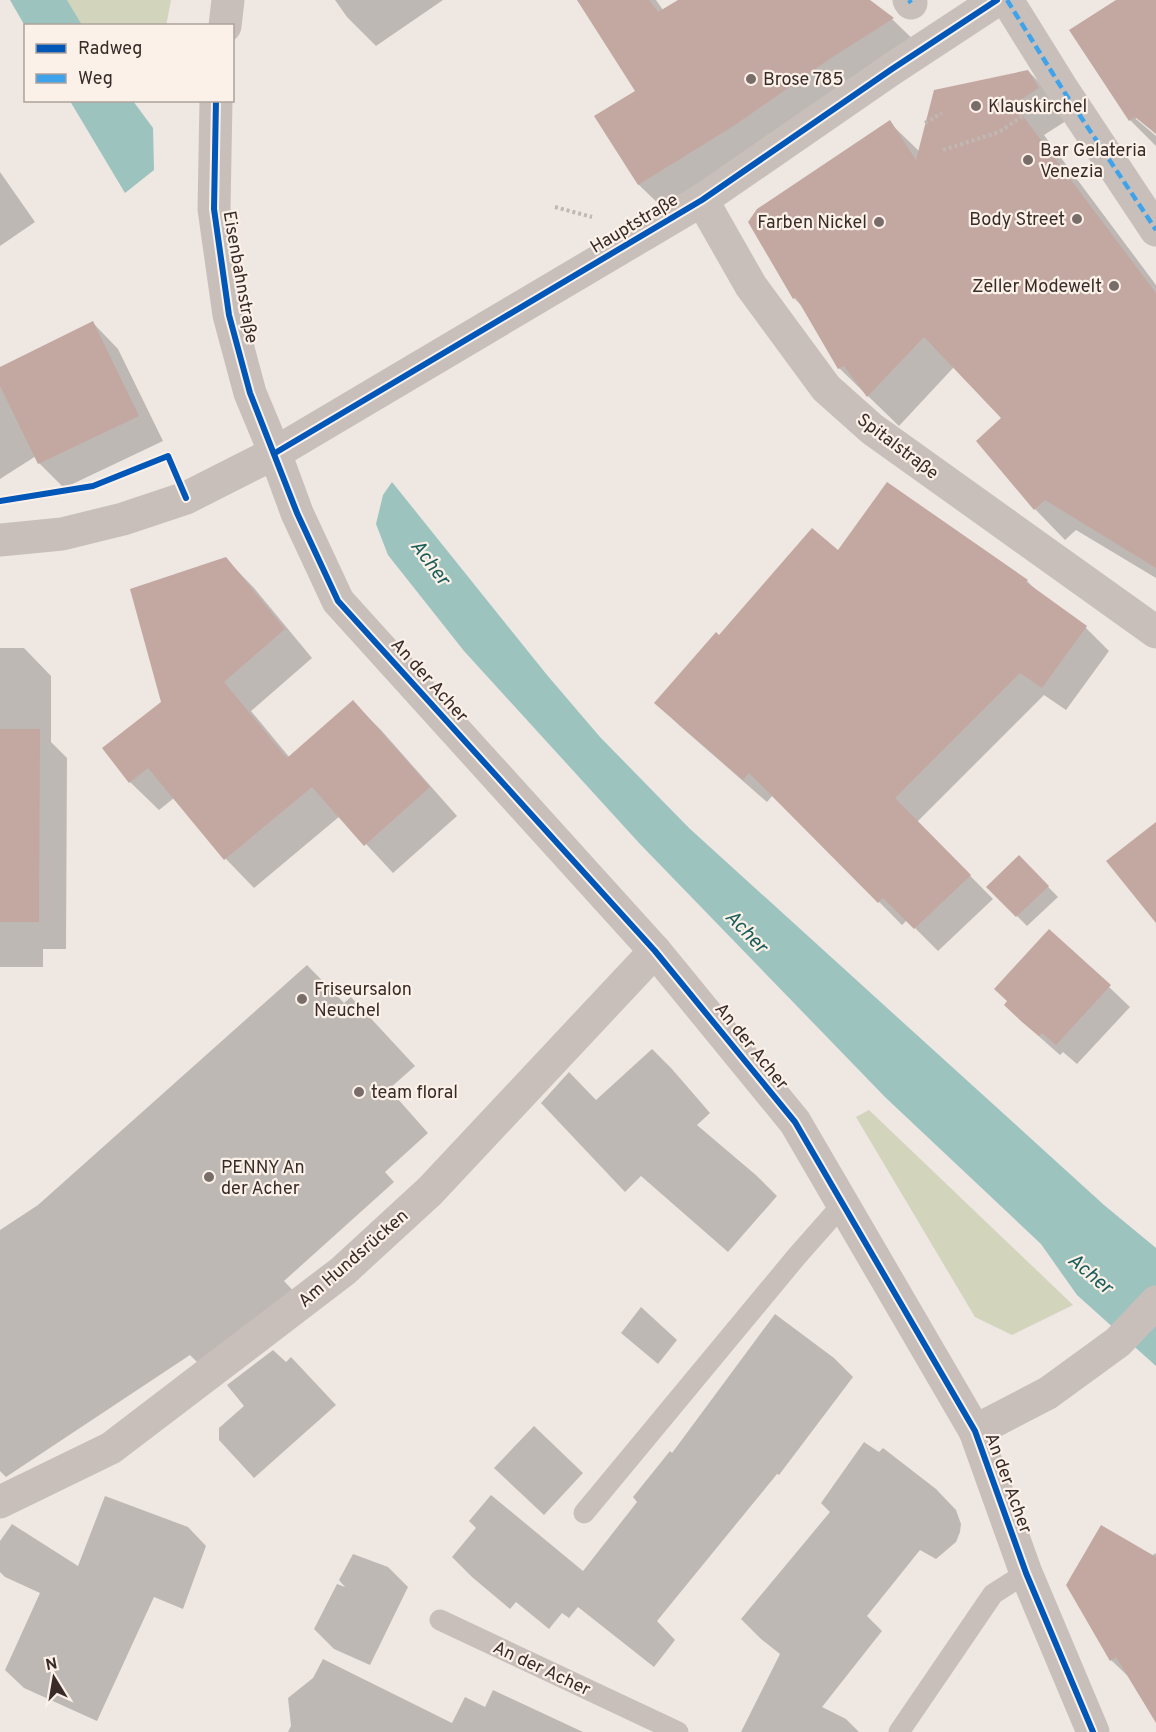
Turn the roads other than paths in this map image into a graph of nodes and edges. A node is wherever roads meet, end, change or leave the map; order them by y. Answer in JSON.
{"nodes":[{"id":1,"x":228,"y":0,"type":"edge"},
{"id":2,"x":997,"y":0,"type":"edge"},
{"id":3,"x":1006,"y":0,"type":"edge"},
{"id":4,"x":225,"y":24,"type":"edge"},
{"id":5,"x":216,"y":102,"type":"edge"},
{"id":6,"x":702,"y":200,"type":"junction"},
{"id":7,"x":1156,"y":230,"type":"edge"},
{"id":8,"x":274,"y":453,"type":"junction"},
{"id":9,"x":0,"y":540,"type":"edge"},
{"id":10,"x":1154,"y":627,"type":"edge"},
{"id":11,"x":655,"y":951,"type":"junction"},
{"id":12,"x":842,"y":1205,"type":"junction"},
{"id":13,"x":1156,"y":1302,"type":"edge"},
{"id":14,"x":975,"y":1431,"type":"junction"},
{"id":15,"x":0,"y":1502,"type":"edge"},
{"id":16,"x":584,"y":1513,"type":"dead end"},
{"id":17,"x":1026,"y":1573,"type":"junction"},
{"id":18,"x":440,"y":1620,"type":"dead end"},
{"id":19,"x":678,"y":1732,"type":"edge"},
{"id":20,"x":898,"y":1732,"type":"edge"},
{"id":21,"x":1093,"y":1732,"type":"edge"}],
"edges":[{"from":1,"to":4,"type":"street"},
{"from":2,"to":6,"type":"street","name":"Hauptstraße"},
{"from":3,"to":7,"type":"street"},
{"from":5,"to":8,"type":"street","name":"Eisenbahnstraße"},
{"from":6,"to":8,"type":"street","name":"Hauptstraße"},
{"from":6,"to":10,"type":"street","name":"Spitalstraße"},
{"from":8,"to":9,"type":"street","name":"Hauptstraße"},
{"from":8,"to":11,"type":"street","name":"An der Acher"},
{"from":11,"to":12,"type":"street","name":"An der Acher"},
{"from":11,"to":15,"type":"street","name":"Am Hundsrücken"},
{"from":12,"to":14,"type":"street","name":"An der Acher"},
{"from":12,"to":16,"type":"lane"},
{"from":13,"to":14,"type":"street"},
{"from":14,"to":17,"type":"street","name":"An der Acher"},
{"from":17,"to":20,"type":"lane"},
{"from":17,"to":21,"type":"street","name":"An der Acher"},
{"from":18,"to":19,"type":"lane","name":"An der Acher"}]}
